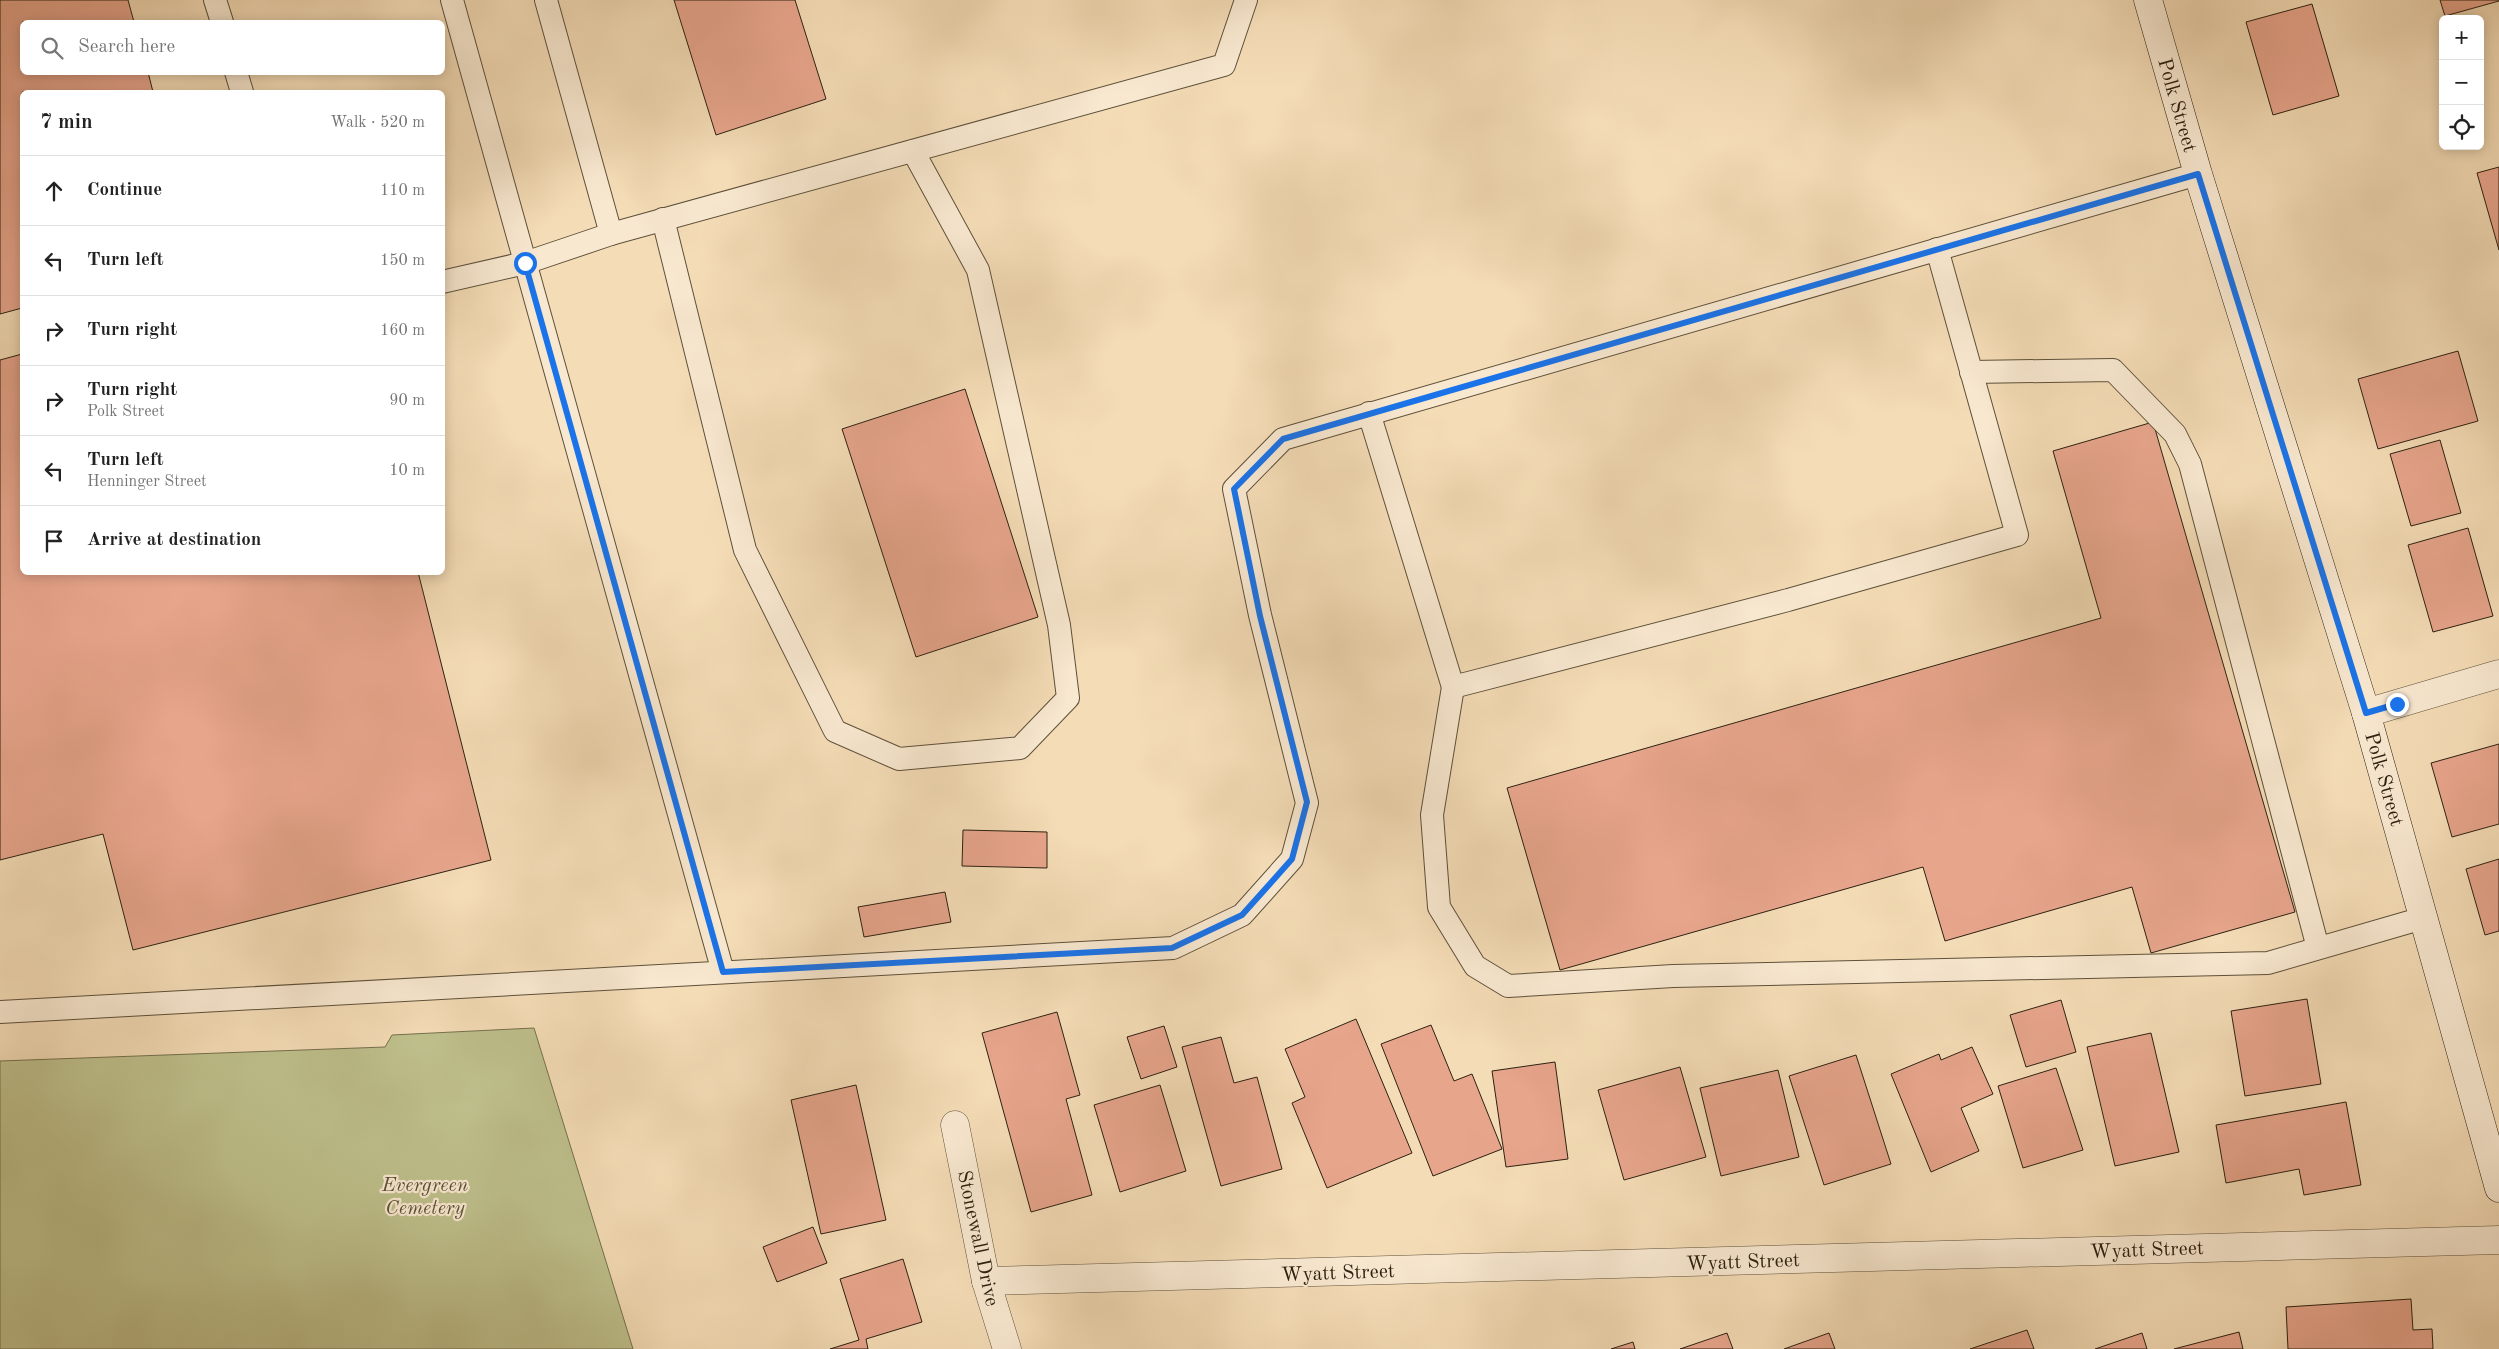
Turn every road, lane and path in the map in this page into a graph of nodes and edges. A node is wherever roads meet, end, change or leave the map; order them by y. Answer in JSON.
{"nodes":[{"id":1,"x":215,"y":0,"type":"edge"},
{"id":2,"x":452,"y":0,"type":"edge"},
{"id":3,"x":546,"y":0,"type":"edge"},
{"id":4,"x":1246,"y":0,"type":"edge"},
{"id":5,"x":2148,"y":0,"type":"edge"},
{"id":6,"x":221,"y":20,"type":"edge"},
{"id":7,"x":237,"y":75,"type":"edge"},
{"id":8,"x":241,"y":90,"type":"edge"},
{"id":9,"x":913,"y":151,"type":"junction"},
{"id":10,"x":2198,"y":174,"type":"junction"},
{"id":11,"x":663,"y":219,"type":"junction"},
{"id":12,"x":611,"y":234,"type":"junction"},
{"id":13,"x":1937,"y":249,"type":"junction"},
{"id":14,"x":525,"y":263,"type":"junction"},
{"id":15,"x":445,"y":281,"type":"edge"},
{"id":16,"x":1971,"y":372,"type":"junction"},
{"id":17,"x":1369,"y":413,"type":"junction"},
{"id":18,"x":2499,"y":674,"type":"edge"},
{"id":19,"x":1453,"y":687,"type":"junction"},
{"id":20,"x":2366,"y":713,"type":"junction"},
{"id":21,"x":2424,"y":918,"type":"junction"},
{"id":22,"x":2318,"y":948,"type":"junction"},
{"id":23,"x":723,"y":972,"type":"junction"},
{"id":24,"x":0,"y":1012,"type":"edge"},
{"id":25,"x":955,"y":1125,"type":"dead end"},
{"id":26,"x":2499,"y":1188,"type":"edge"},
{"id":27,"x":2499,"y":1240,"type":"edge"},
{"id":28,"x":986,"y":1281,"type":"junction"},
{"id":29,"x":1007,"y":1349,"type":"edge"}],
"edges":[{"from":1,"to":6,"type":"lane"},
{"from":2,"to":14,"type":"lane"},
{"from":3,"to":12,"type":"lane"},
{"from":4,"to":9,"type":"lane"},
{"from":5,"to":10,"type":"street","name":"Polk Street"},
{"from":7,"to":8,"type":"lane"},
{"from":9,"to":11,"type":"lane"},
{"from":9,"to":11,"type":"lane"},
{"from":10,"to":13,"type":"lane"},
{"from":10,"to":20,"type":"street","name":"Polk Street"},
{"from":11,"to":12,"type":"lane"},
{"from":12,"to":14,"type":"lane"},
{"from":13,"to":16,"type":"lane"},
{"from":13,"to":17,"type":"lane"},
{"from":14,"to":15,"type":"lane"},
{"from":14,"to":23,"type":"lane"},
{"from":16,"to":19,"type":"lane"},
{"from":16,"to":22,"type":"lane"},
{"from":17,"to":19,"type":"lane"},
{"from":17,"to":23,"type":"lane"},
{"from":18,"to":20,"type":"street"},
{"from":19,"to":22,"type":"lane"},
{"from":20,"to":21,"type":"street","name":"Polk Street"},
{"from":21,"to":22,"type":"lane"},
{"from":21,"to":26,"type":"street","name":"Polk Street"},
{"from":23,"to":24,"type":"lane"},
{"from":25,"to":28,"type":"street","name":"Stonewall Drive"},
{"from":27,"to":28,"type":"street","name":"Wyatt Street"},
{"from":28,"to":29,"type":"street","name":"Stonewall Drive"}]}
